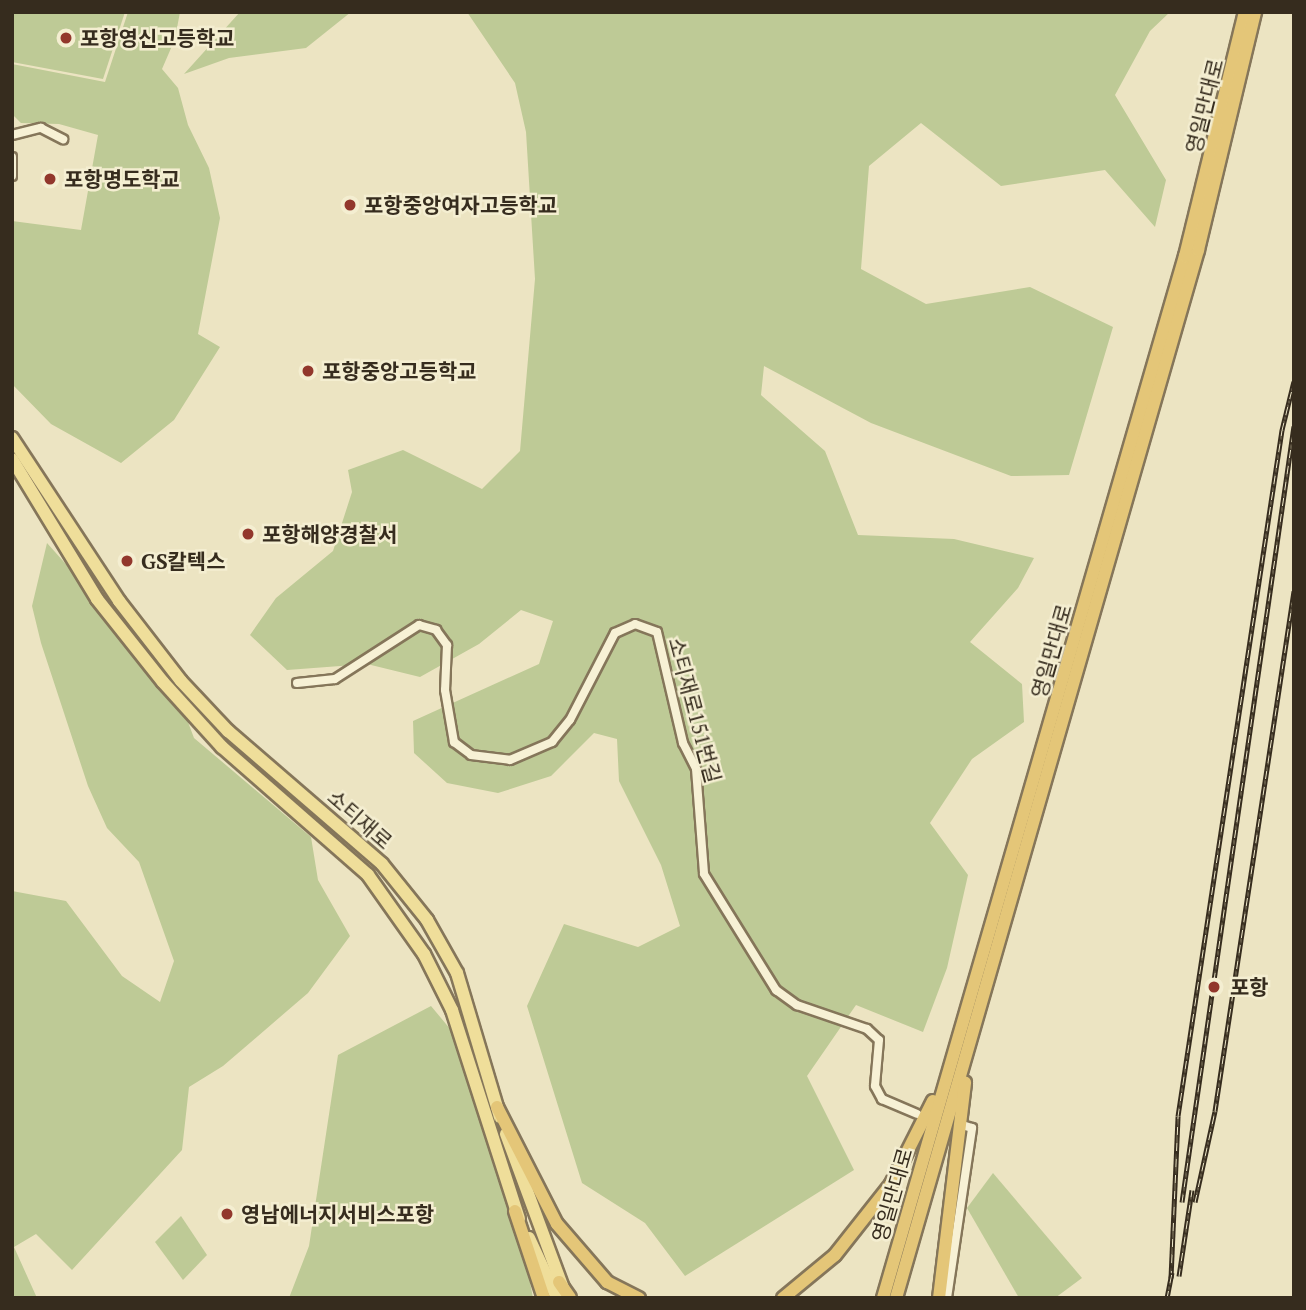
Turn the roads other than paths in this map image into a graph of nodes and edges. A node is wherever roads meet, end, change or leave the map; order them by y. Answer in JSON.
{"nodes":[{"id":1,"x":1245,"y":12,"type":"edge"},
{"id":2,"x":1255,"y":12,"type":"edge"},
{"id":3,"x":12,"y":135,"type":"edge"},
{"id":4,"x":64,"y":139,"type":"dead end"},
{"id":5,"x":12,"y":157,"type":"edge"},
{"id":6,"x":12,"y":176,"type":"edge"},
{"id":7,"x":12,"y":438,"type":"edge"},
{"id":8,"x":12,"y":459,"type":"edge"},
{"id":9,"x":298,"y":683,"type":"dead end"},
{"id":10,"x":971,"y":1038,"type":"junction"},
{"id":11,"x":948,"y":1073,"type":"junction"},
{"id":12,"x":497,"y":1107,"type":"junction"},
{"id":13,"x":917,"y":1114,"type":"dead end"},
{"id":14,"x":962,"y":1125,"type":"dead end"},
{"id":15,"x":516,"y":1211,"type":"junction"},
{"id":16,"x":559,"y":1282,"type":"joint"},
{"id":17,"x":544,"y":1298,"type":"edge"},
{"id":18,"x":557,"y":1298,"type":"edge"},
{"id":19,"x":569,"y":1298,"type":"edge"},
{"id":20,"x":639,"y":1298,"type":"edge"},
{"id":21,"x":783,"y":1298,"type":"edge"},
{"id":22,"x":883,"y":1298,"type":"edge"},
{"id":23,"x":896,"y":1298,"type":"edge"},
{"id":24,"x":939,"y":1298,"type":"edge"},
{"id":25,"x":947,"y":1298,"type":"edge"}],
"edges":[{"from":1,"to":11,"type":"highway","name":"영일만대로"},
{"from":2,"to":10,"type":"highway","name":"영일만대로"},
{"from":3,"to":4,"type":"street"},
{"from":5,"to":6,"type":"street"},
{"from":7,"to":12,"type":"main road","name":"소티재로"},
{"from":8,"to":15,"type":"main road","name":"소티재로"},
{"from":9,"to":13,"type":"street","name":"소티재로151번길"},
{"from":10,"to":23,"type":"highway","name":"영일만대로"},
{"from":10,"to":24,"type":"highway"},
{"from":11,"to":21,"type":"highway"},
{"from":11,"to":22,"type":"highway","name":"영일만대로"},
{"from":12,"to":16,"type":"main road","name":"소티재로"},
{"from":12,"to":20,"type":"highway"},
{"from":14,"to":25,"type":"street"},
{"from":15,"to":17,"type":"highway"},
{"from":15,"to":18,"type":"main road","name":"소티재로"},
{"from":16,"to":19,"type":"highway"}]}
